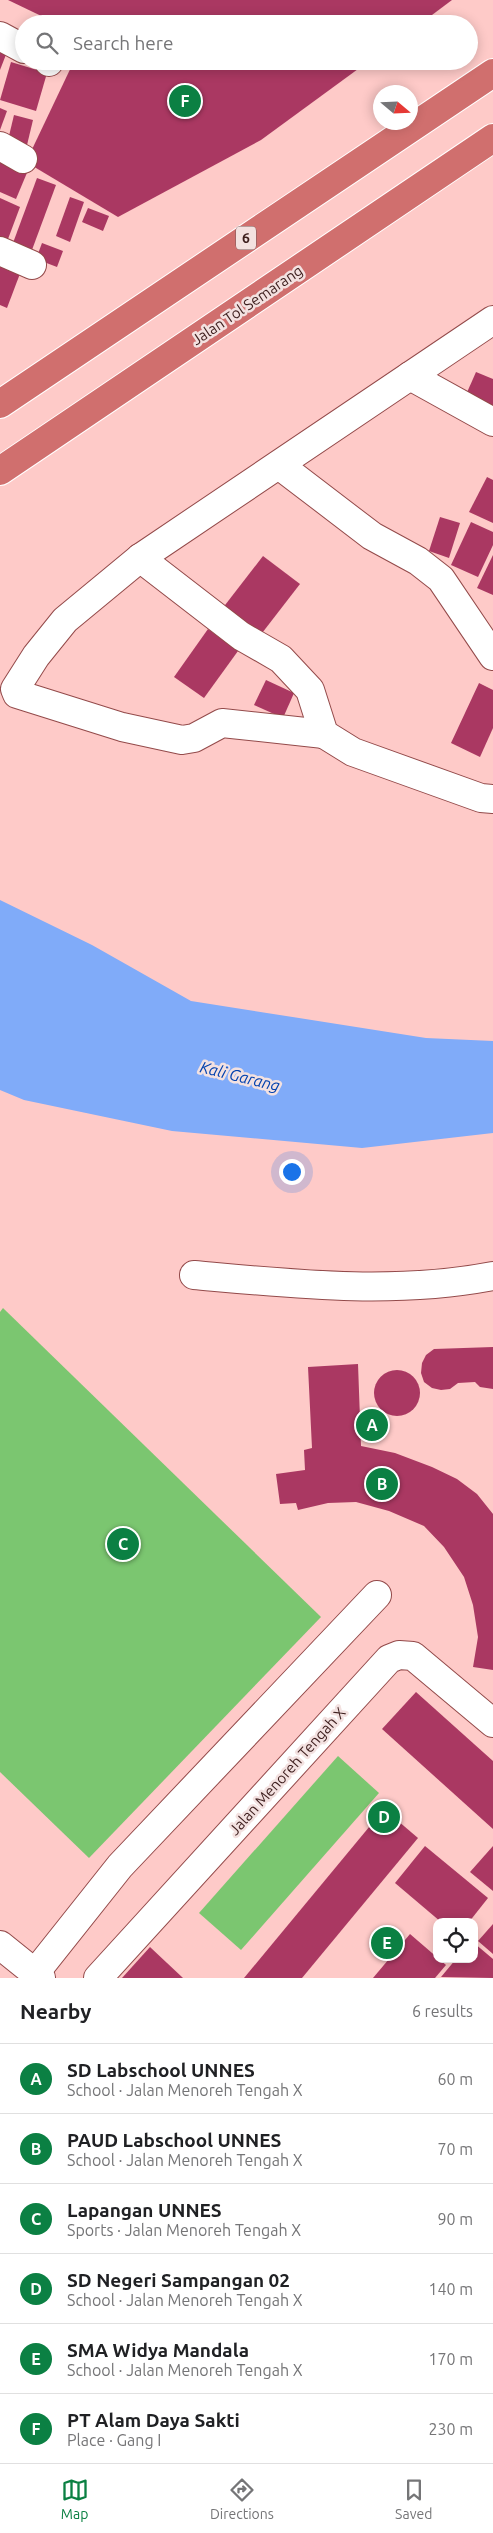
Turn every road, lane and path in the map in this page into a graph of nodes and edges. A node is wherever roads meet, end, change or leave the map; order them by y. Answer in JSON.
{"nodes":[{"id":1,"x":0,"y":36,"type":"edge"},
{"id":2,"x":15,"y":44,"type":"edge"},
{"id":3,"x":493,"y":73,"type":"edge"},
{"id":4,"x":493,"y":138,"type":"edge"},
{"id":5,"x":0,"y":251,"type":"edge"},
{"id":6,"x":32,"y":265,"type":"dead end"},
{"id":7,"x":493,"y":320,"type":"edge"},
{"id":8,"x":410,"y":376,"type":"junction"},
{"id":9,"x":0,"y":404,"type":"edge"},
{"id":10,"x":493,"y":422,"type":"edge"},
{"id":11,"x":279,"y":465,"type":"junction"},
{"id":12,"x":0,"y":471,"type":"edge"},
{"id":13,"x":140,"y":558,"type":"junction"},
{"id":14,"x":493,"y":656,"type":"edge"},
{"id":15,"x":324,"y":734,"type":"junction"},
{"id":16,"x":493,"y":799,"type":"edge"},
{"id":17,"x":194,"y":1275,"type":"dead end"},
{"id":18,"x":493,"y":1276,"type":"edge"},
{"id":19,"x":377,"y":1595,"type":"dead end"},
{"id":20,"x":493,"y":1723,"type":"edge"},
{"id":21,"x":0,"y":1944,"type":"edge"},
{"id":22,"x":38,"y":1975,"type":"edge"},
{"id":23,"x":98,"y":1978,"type":"edge"}],
"edges":[{"from":1,"to":2,"type":"street"},
{"from":3,"to":9,"type":"highway","number":"6"},
{"from":4,"to":12,"type":"highway","name":"Jalan Tol Semarang"},
{"from":5,"to":6,"type":"street"},
{"from":7,"to":8,"type":"street"},
{"from":8,"to":10,"type":"street"},
{"from":8,"to":11,"type":"street"},
{"from":11,"to":13,"type":"street"},
{"from":11,"to":14,"type":"street"},
{"from":13,"to":15,"type":"street"},
{"from":13,"to":15,"type":"street"},
{"from":15,"to":16,"type":"street"},
{"from":17,"to":18,"type":"street"},
{"from":19,"to":22,"type":"street"},
{"from":20,"to":23,"type":"street","name":"Jalan Menoreh Tengah X"},
{"from":21,"to":22,"type":"street"}]}
